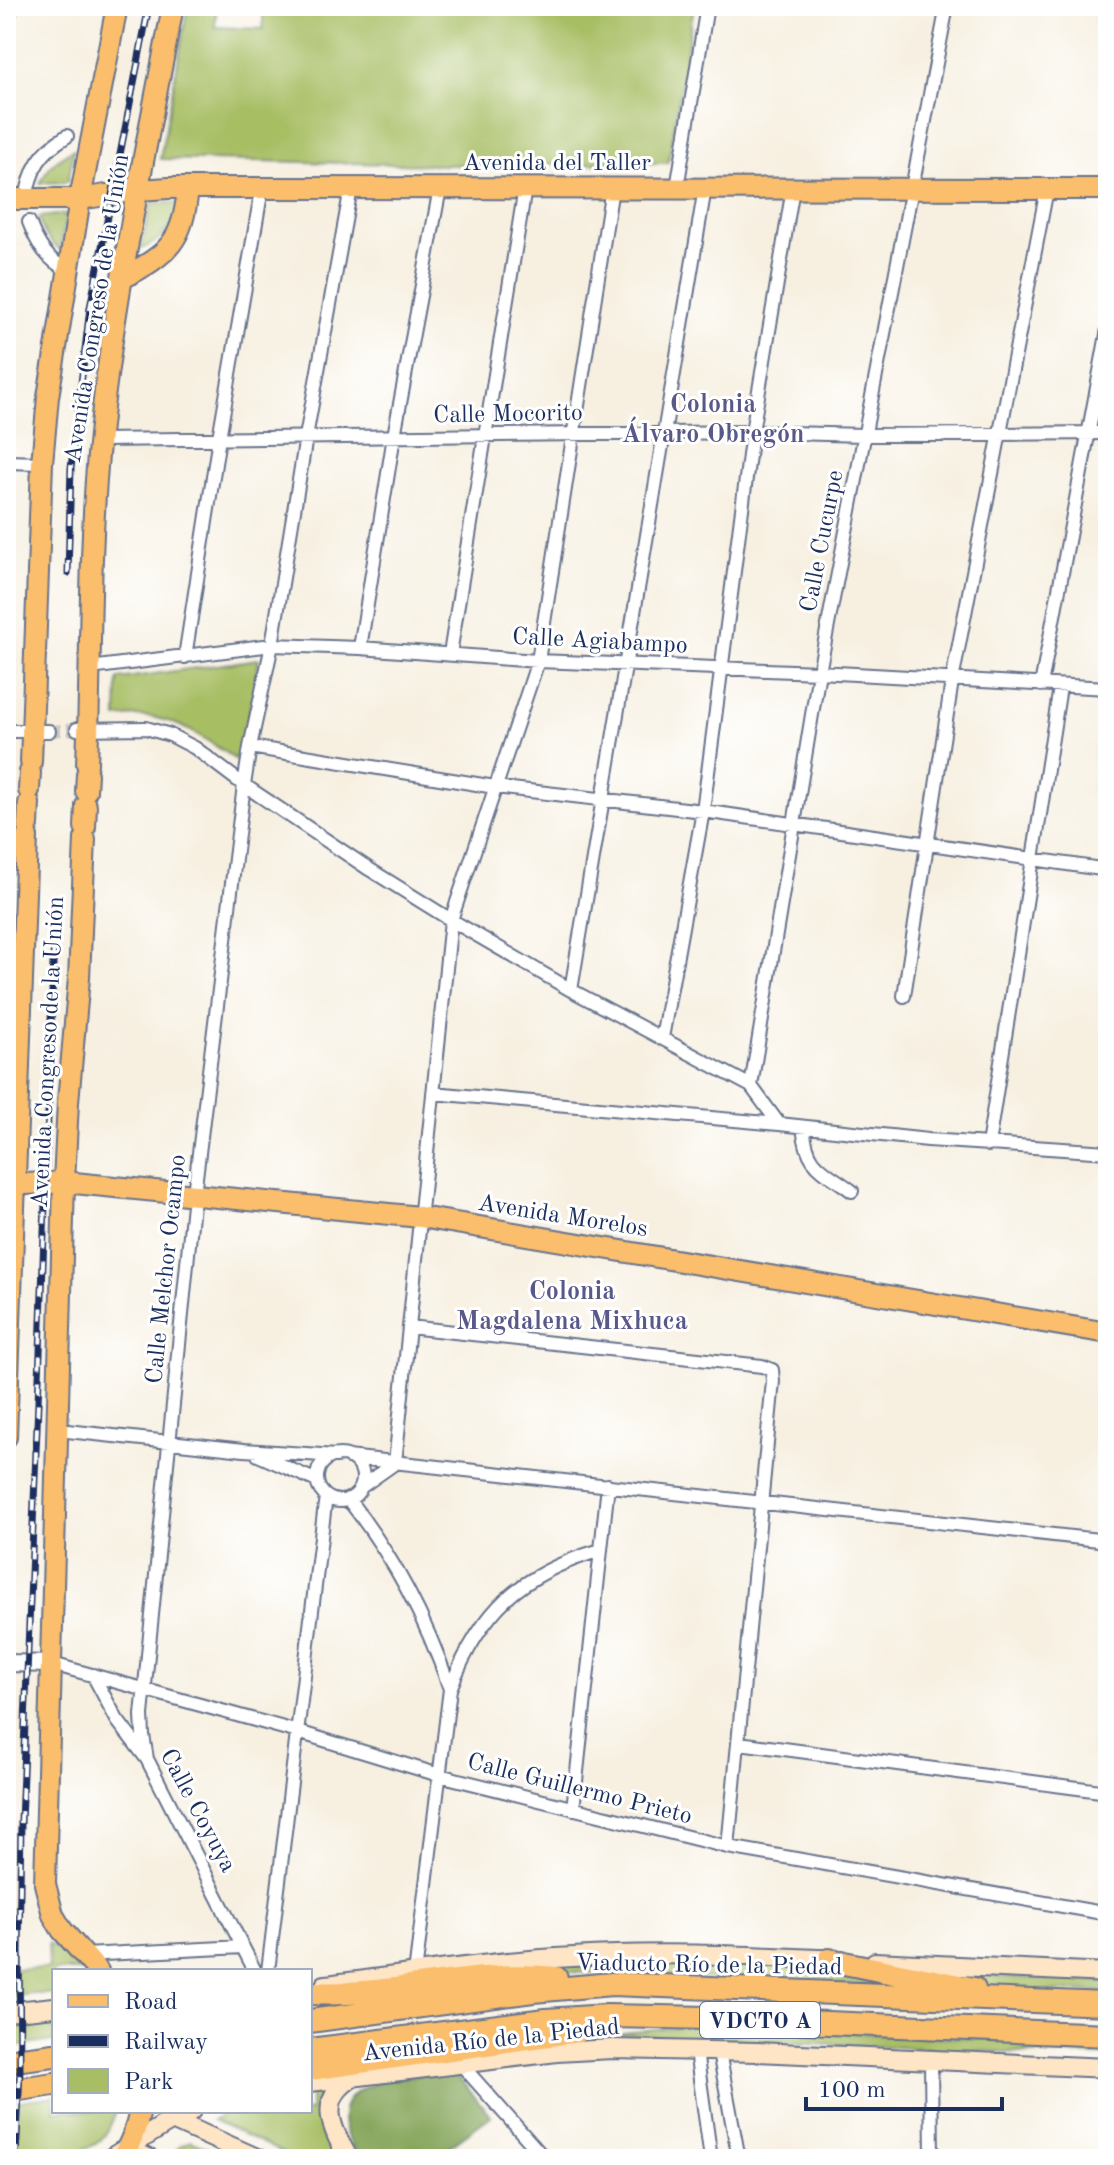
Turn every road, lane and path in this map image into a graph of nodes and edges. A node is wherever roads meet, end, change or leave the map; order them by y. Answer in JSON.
{"nodes":[{"id":1,"x":11,"y":6,"type":"edge"},
{"id":2,"x":117,"y":6,"type":"edge"},
{"id":3,"x":173,"y":6,"type":"edge"},
{"id":4,"x":707,"y":6,"type":"edge"},
{"id":5,"x":947,"y":6,"type":"edge"},
{"id":6,"x":6,"y":32,"type":"edge"},
{"id":7,"x":67,"y":136,"type":"dead end"},
{"id":8,"x":188,"y":188,"type":"junction"},
{"id":9,"x":262,"y":188,"type":"junction"},
{"id":10,"x":351,"y":188,"type":"junction"},
{"id":11,"x":440,"y":188,"type":"junction"},
{"id":12,"x":525,"y":188,"type":"junction"},
{"id":13,"x":612,"y":188,"type":"junction"},
{"id":14,"x":677,"y":188,"type":"junction"},
{"id":15,"x":705,"y":188,"type":"junction"},
{"id":16,"x":793,"y":188,"type":"junction"},
{"id":17,"x":912,"y":188,"type":"junction"},
{"id":18,"x":1047,"y":189,"type":"junction"},
{"id":19,"x":1108,"y":189,"type":"edge"},
{"id":20,"x":139,"y":190,"type":"junction"},
{"id":21,"x":16,"y":199,"type":"edge"},
{"id":22,"x":80,"y":199,"type":"junction"},
{"id":23,"x":29,"y":222,"type":"dead end"},
{"id":24,"x":69,"y":271,"type":"junction"},
{"id":25,"x":123,"y":278,"type":"junction"},
{"id":26,"x":1108,"y":329,"type":"edge"},
{"id":27,"x":752,"y":432,"type":"junction"},
{"id":28,"x":662,"y":433,"type":"junction"},
{"id":29,"x":1088,"y":433,"type":"junction"},
{"id":30,"x":1108,"y":433,"type":"edge"},
{"id":31,"x":575,"y":434,"type":"junction"},
{"id":32,"x":999,"y":434,"type":"junction"},
{"id":33,"x":485,"y":435,"type":"junction"},
{"id":34,"x":863,"y":435,"type":"junction"},
{"id":35,"x":394,"y":436,"type":"junction"},
{"id":36,"x":306,"y":437,"type":"junction"},
{"id":37,"x":219,"y":438,"type":"junction"},
{"id":38,"x":100,"y":440,"type":"junction"},
{"id":39,"x":6,"y":462,"type":"edge"},
{"id":40,"x":42,"y":463,"type":"junction"},
{"id":41,"x":272,"y":645,"type":"junction"},
{"id":42,"x":360,"y":648,"type":"junction"},
{"id":43,"x":450,"y":654,"type":"junction"},
{"id":44,"x":185,"y":657,"type":"junction"},
{"id":45,"x":538,"y":661,"type":"junction"},
{"id":46,"x":625,"y":664,"type":"junction"},
{"id":47,"x":90,"y":668,"type":"junction"},
{"id":48,"x":722,"y":668,"type":"junction"},
{"id":49,"x":819,"y":672,"type":"junction"},
{"id":50,"x":952,"y":681,"type":"junction"},
{"id":51,"x":1041,"y":685,"type":"junction"},
{"id":52,"x":1060,"y":687,"type":"junction"},
{"id":53,"x":1108,"y":688,"type":"edge"},
{"id":54,"x":83,"y":729,"type":"junction"},
{"id":55,"x":6,"y":731,"type":"edge"},
{"id":56,"x":40,"y":732,"type":"junction"},
{"id":57,"x":250,"y":747,"type":"junction"},
{"id":58,"x":244,"y":785,"type":"junction"},
{"id":59,"x":495,"y":787,"type":"junction"},
{"id":60,"x":604,"y":800,"type":"junction"},
{"id":61,"x":703,"y":811,"type":"junction"},
{"id":62,"x":794,"y":825,"type":"junction"},
{"id":63,"x":927,"y":843,"type":"junction"},
{"id":64,"x":1033,"y":858,"type":"junction"},
{"id":65,"x":1108,"y":870,"type":"edge"},
{"id":66,"x":451,"y":920,"type":"junction"},
{"id":67,"x":14,"y":951,"type":"edge"},
{"id":68,"x":571,"y":990,"type":"junction"},
{"id":69,"x":904,"y":996,"type":"dead end"},
{"id":70,"x":662,"y":1038,"type":"junction"},
{"id":71,"x":751,"y":1086,"type":"junction"},
{"id":72,"x":433,"y":1093,"type":"junction"},
{"id":73,"x":779,"y":1124,"type":"junction"},
{"id":74,"x":803,"y":1127,"type":"junction"},
{"id":75,"x":988,"y":1145,"type":"junction"},
{"id":76,"x":1108,"y":1146,"type":"edge"},
{"id":77,"x":1108,"y":1152,"type":"edge"},
{"id":78,"x":64,"y":1182,"type":"junction"},
{"id":79,"x":10,"y":1184,"type":"edge"},
{"id":80,"x":195,"y":1185,"type":"junction"},
{"id":81,"x":852,"y":1191,"type":"dead end"},
{"id":82,"x":420,"y":1217,"type":"junction"},
{"id":83,"x":409,"y":1327,"type":"junction"},
{"id":84,"x":1108,"y":1333,"type":"edge"},
{"id":85,"x":58,"y":1430,"type":"junction"},
{"id":86,"x":6,"y":1437,"type":"edge"},
{"id":87,"x":170,"y":1442,"type":"junction"},
{"id":88,"x":244,"y":1450,"type":"junction"},
{"id":89,"x":343,"y":1456,"type":"junction"},
{"id":90,"x":395,"y":1463,"type":"junction"},
{"id":91,"x":317,"y":1481,"type":"junction"},
{"id":92,"x":608,"y":1485,"type":"junction"},
{"id":93,"x":361,"y":1487,"type":"junction"},
{"id":94,"x":326,"y":1496,"type":"junction"},
{"id":95,"x":348,"y":1499,"type":"junction"},
{"id":96,"x":762,"y":1503,"type":"junction"},
{"id":97,"x":1108,"y":1541,"type":"edge"},
{"id":98,"x":601,"y":1550,"type":"junction"},
{"id":99,"x":6,"y":1663,"type":"edge"},
{"id":100,"x":52,"y":1664,"type":"junction"},
{"id":101,"x":93,"y":1675,"type":"junction"},
{"id":102,"x":450,"y":1689,"type":"junction"},
{"id":103,"x":145,"y":1690,"type":"junction"},
{"id":104,"x":298,"y":1732,"type":"junction"},
{"id":105,"x":739,"y":1743,"type":"junction"},
{"id":106,"x":147,"y":1759,"type":"junction"},
{"id":107,"x":439,"y":1775,"type":"junction"},
{"id":108,"x":1108,"y":1792,"type":"edge"},
{"id":109,"x":573,"y":1809,"type":"junction"},
{"id":110,"x":728,"y":1847,"type":"junction"},
{"id":111,"x":1108,"y":1914,"type":"edge"},
{"id":112,"x":243,"y":1947,"type":"junction"},
{"id":113,"x":829,"y":1960,"type":"junction"},
{"id":114,"x":91,"y":1963,"type":"edge"},
{"id":115,"x":254,"y":1969,"type":"edge"},
{"id":116,"x":268,"y":1969,"type":"edge"},
{"id":117,"x":1107,"y":1969,"type":"edge"},
{"id":118,"x":415,"y":1974,"type":"junction"},
{"id":119,"x":612,"y":1984,"type":"junction"},
{"id":120,"x":312,"y":1986,"type":"edge"},
{"id":121,"x":312,"y":1993,"type":"edge"},
{"id":122,"x":1014,"y":2000,"type":"junction"},
{"id":123,"x":1104,"y":2003,"type":"edge"},
{"id":124,"x":52,"y":2007,"type":"edge"},
{"id":125,"x":6,"y":2012,"type":"edge"},
{"id":126,"x":660,"y":2017,"type":"junction"},
{"id":127,"x":312,"y":2021,"type":"edge"},
{"id":128,"x":1108,"y":2035,"type":"edge"},
{"id":129,"x":312,"y":2050,"type":"edge"},
{"id":130,"x":696,"y":2051,"type":"junction"},
{"id":131,"x":719,"y":2052,"type":"junction"},
{"id":132,"x":52,"y":2055,"type":"edge"},
{"id":133,"x":931,"y":2060,"type":"junction"},
{"id":134,"x":6,"y":2061,"type":"edge"},
{"id":135,"x":460,"y":2063,"type":"junction"},
{"id":136,"x":1108,"y":2068,"type":"edge"},
{"id":137,"x":312,"y":2069,"type":"edge"},
{"id":138,"x":356,"y":2076,"type":"junction"},
{"id":139,"x":312,"y":2082,"type":"edge"},
{"id":140,"x":52,"y":2084,"type":"edge"},
{"id":141,"x":6,"y":2091,"type":"edge"},
{"id":142,"x":139,"y":2113,"type":"edge"},
{"id":143,"x":187,"y":2113,"type":"edge"},
{"id":144,"x":172,"y":2120,"type":"junction"},
{"id":145,"x":124,"y":2154,"type":"edge"},
{"id":146,"x":109,"y":2159,"type":"edge"},
{"id":147,"x":150,"y":2159,"type":"edge"},
{"id":148,"x":259,"y":2159,"type":"edge"},
{"id":149,"x":349,"y":2159,"type":"edge"},
{"id":150,"x":545,"y":2159,"type":"edge"},
{"id":151,"x":711,"y":2159,"type":"edge"},
{"id":152,"x":739,"y":2159,"type":"edge"},
{"id":153,"x":932,"y":2159,"type":"edge"}],
"edges":[{"from":1,"to":6,"type":"street"},
{"from":2,"to":22,"type":"main road","name":"Avenida Congreso de la Unión"},
{"from":3,"to":20,"type":"main road","name":"Avenida Congreso de la Unión"},
{"from":4,"to":14,"type":"street"},
{"from":5,"to":17,"type":"street","name":"Calle Cucurpe"},
{"from":7,"to":21,"type":"street"},
{"from":8,"to":9,"type":"main road","name":"Avenida del Taller"},
{"from":8,"to":20,"type":"main road","name":"Avenida del Taller"},
{"from":8,"to":25,"type":"main road"},
{"from":9,"to":10,"type":"main road","name":"Avenida del Taller"},
{"from":9,"to":37,"type":"street"},
{"from":10,"to":11,"type":"main road","name":"Avenida del Taller"},
{"from":10,"to":36,"type":"street","name":"Calle Melchor Ocampo"},
{"from":11,"to":12,"type":"main road","name":"Avenida del Taller"},
{"from":11,"to":35,"type":"street"},
{"from":12,"to":13,"type":"main road","name":"Avenida del Taller"},
{"from":12,"to":33,"type":"street"},
{"from":13,"to":14,"type":"main road","name":"Avenida del Taller"},
{"from":13,"to":31,"type":"street"},
{"from":14,"to":15,"type":"main road","name":"Avenida del Taller"},
{"from":15,"to":16,"type":"main road","name":"Avenida del Taller"},
{"from":15,"to":28,"type":"street"},
{"from":16,"to":17,"type":"main road","name":"Avenida del Taller"},
{"from":16,"to":27,"type":"street"},
{"from":17,"to":18,"type":"main road","name":"Avenida del Taller"},
{"from":17,"to":34,"type":"street","name":"Calle Cucurpe"},
{"from":18,"to":19,"type":"main road","name":"Avenida del Taller"},
{"from":18,"to":32,"type":"street"},
{"from":20,"to":22,"type":"main road","name":"Avenida del Taller"},
{"from":20,"to":25,"type":"main road","name":"Avenida Congreso de la Unión"},
{"from":21,"to":22,"type":"main road","name":"Avenida del Taller"},
{"from":22,"to":24,"type":"main road","name":"Avenida Congreso de la Unión"},
{"from":23,"to":24,"type":"street"},
{"from":24,"to":40,"type":"main road","name":"Avenida Congreso de la Unión"},
{"from":25,"to":38,"type":"main road","name":"Avenida Congreso de la Unión"},
{"from":26,"to":29,"type":"street"},
{"from":27,"to":28,"type":"street","name":"Calle Mocorito"},
{"from":27,"to":34,"type":"street","name":"Calle Mocorito"},
{"from":27,"to":48,"type":"street"},
{"from":28,"to":31,"type":"street","name":"Calle Mocorito"},
{"from":28,"to":46,"type":"street"},
{"from":29,"to":30,"type":"street","name":"Calle Mocorito"},
{"from":29,"to":32,"type":"street","name":"Calle Mocorito"},
{"from":29,"to":51,"type":"street"},
{"from":31,"to":33,"type":"street","name":"Calle Mocorito"},
{"from":31,"to":45,"type":"street"},
{"from":32,"to":34,"type":"street","name":"Calle Mocorito"},
{"from":32,"to":50,"type":"street"},
{"from":33,"to":35,"type":"street","name":"Calle Mocorito"},
{"from":33,"to":43,"type":"street"},
{"from":34,"to":49,"type":"street","name":"Calle Cucurpe"},
{"from":35,"to":36,"type":"street","name":"Calle Mocorito"},
{"from":35,"to":42,"type":"street"},
{"from":36,"to":37,"type":"street","name":"Calle Mocorito"},
{"from":36,"to":41,"type":"street","name":"Calle Melchor Ocampo"},
{"from":37,"to":38,"type":"street","name":"Calle Mocorito"},
{"from":37,"to":44,"type":"street"},
{"from":38,"to":47,"type":"main road","name":"Avenida Congreso de la Unión"},
{"from":39,"to":40,"type":"street"},
{"from":40,"to":56,"type":"main road","name":"Avenida Congreso de la Unión"},
{"from":41,"to":42,"type":"street","name":"Calle Agiabampo"},
{"from":41,"to":44,"type":"street","name":"Calle Agiabampo"},
{"from":41,"to":57,"type":"street","name":"Calle Melchor Ocampo"},
{"from":42,"to":43,"type":"street","name":"Calle Agiabampo"},
{"from":43,"to":45,"type":"street","name":"Calle Agiabampo"},
{"from":44,"to":47,"type":"street","name":"Calle Agiabampo"},
{"from":45,"to":46,"type":"street","name":"Calle Agiabampo"},
{"from":45,"to":59,"type":"street"},
{"from":46,"to":48,"type":"street","name":"Calle Agiabampo"},
{"from":46,"to":60,"type":"street"},
{"from":47,"to":54,"type":"main road","name":"Avenida Congreso de la Unión"},
{"from":48,"to":49,"type":"street","name":"Calle Agiabampo"},
{"from":48,"to":61,"type":"street"},
{"from":49,"to":50,"type":"street","name":"Calle Agiabampo"},
{"from":49,"to":62,"type":"street","name":"Calle Cucurpe"},
{"from":50,"to":51,"type":"street","name":"Calle Agiabampo"},
{"from":50,"to":63,"type":"street"},
{"from":51,"to":52,"type":"street","name":"Calle Agiabampo"},
{"from":52,"to":53,"type":"street","name":"Calle Agiabampo"},
{"from":52,"to":64,"type":"street"},
{"from":54,"to":58,"type":"street"},
{"from":54,"to":78,"type":"main road","name":"Avenida Congreso de la Unión"},
{"from":55,"to":56,"type":"street"},
{"from":56,"to":67,"type":"main road","name":"Avenida Congreso de la Unión"},
{"from":57,"to":58,"type":"street","name":"Calle Melchor Ocampo"},
{"from":57,"to":59,"type":"street"},
{"from":58,"to":66,"type":"street"},
{"from":58,"to":80,"type":"street","name":"Calle Melchor Ocampo"},
{"from":59,"to":60,"type":"street"},
{"from":59,"to":66,"type":"street"},
{"from":60,"to":61,"type":"street"},
{"from":60,"to":68,"type":"street"},
{"from":61,"to":62,"type":"street"},
{"from":61,"to":70,"type":"street"},
{"from":62,"to":63,"type":"street"},
{"from":62,"to":71,"type":"street","name":"Calle Cucurpe"},
{"from":63,"to":64,"type":"street"},
{"from":63,"to":69,"type":"street"},
{"from":64,"to":65,"type":"street"},
{"from":64,"to":75,"type":"street"},
{"from":66,"to":68,"type":"street"},
{"from":66,"to":72,"type":"street"},
{"from":67,"to":79,"type":"main road","name":"Avenida Congreso de la Unión"},
{"from":68,"to":70,"type":"street"},
{"from":70,"to":71,"type":"street"},
{"from":71,"to":73,"type":"street"},
{"from":72,"to":73,"type":"street"},
{"from":72,"to":82,"type":"street"},
{"from":73,"to":74,"type":"street"},
{"from":74,"to":75,"type":"street"},
{"from":74,"to":81,"type":"street"},
{"from":75,"to":77,"type":"street"},
{"from":76,"to":77,"type":"street"},
{"from":78,"to":79,"type":"main road","name":"Avenida Morelos"},
{"from":78,"to":80,"type":"main road","name":"Avenida Morelos"},
{"from":78,"to":85,"type":"main road","name":"Avenida Congreso de la Unión"},
{"from":79,"to":86,"type":"main road","name":"Avenida Congreso de la Unión"},
{"from":80,"to":82,"type":"main road","name":"Avenida Morelos"},
{"from":80,"to":87,"type":"street","name":"Calle Melchor Ocampo"},
{"from":82,"to":83,"type":"street"},
{"from":82,"to":84,"type":"main road","name":"Avenida Morelos"},
{"from":83,"to":90,"type":"street"},
{"from":83,"to":96,"type":"street"},
{"from":85,"to":87,"type":"street"},
{"from":85,"to":100,"type":"main road","name":"Avenida Congreso de la Unión"},
{"from":87,"to":88,"type":"street"},
{"from":87,"to":103,"type":"street","name":"Calle Melchor Ocampo"},
{"from":88,"to":89,"type":"street"},
{"from":88,"to":91,"type":"street"},
{"from":89,"to":90,"type":"street"},
{"from":89,"to":91,"type":"street"},
{"from":89,"to":93,"type":"street"},
{"from":90,"to":92,"type":"street"},
{"from":90,"to":93,"type":"street"},
{"from":91,"to":94,"type":"street"},
{"from":92,"to":96,"type":"street"},
{"from":92,"to":98,"type":"street"},
{"from":93,"to":95,"type":"street"},
{"from":94,"to":95,"type":"street"},
{"from":94,"to":104,"type":"street"},
{"from":95,"to":102,"type":"street"},
{"from":96,"to":97,"type":"street"},
{"from":96,"to":105,"type":"street"},
{"from":98,"to":102,"type":"street"},
{"from":98,"to":109,"type":"street"},
{"from":99,"to":100,"type":"street"},
{"from":100,"to":101,"type":"street","name":"Calle Guillermo Prieto"},
{"from":100,"to":114,"type":"main road","name":"Avenida Congreso de la Unión"},
{"from":101,"to":103,"type":"street","name":"Calle Guillermo Prieto"},
{"from":101,"to":106,"type":"street","name":"Calle Coyuya"},
{"from":102,"to":107,"type":"street"},
{"from":103,"to":104,"type":"street","name":"Calle Guillermo Prieto"},
{"from":103,"to":106,"type":"street","name":"Calle Melchor Ocampo"},
{"from":104,"to":107,"type":"street","name":"Calle Guillermo Prieto"},
{"from":104,"to":116,"type":"street"},
{"from":105,"to":108,"type":"street"},
{"from":105,"to":110,"type":"street"},
{"from":106,"to":112,"type":"street","name":"Calle Coyuya"},
{"from":107,"to":109,"type":"street","name":"Calle Guillermo Prieto"},
{"from":107,"to":118,"type":"street"},
{"from":109,"to":110,"type":"street","name":"Calle Guillermo Prieto"},
{"from":110,"to":111,"type":"street","name":"Calle Guillermo Prieto"},
{"from":112,"to":114,"type":"street"},
{"from":112,"to":115,"type":"street","name":"Calle Coyuya"},
{"from":113,"to":117,"type":"main road","name":"Viaducto Río de la Piedad"},
{"from":113,"to":118,"type":"main road","name":"Viaducto Río de la Piedad"},
{"from":113,"to":122,"type":"highway"},
{"from":118,"to":120,"type":"main road","name":"Viaducto Río de la Piedad"},
{"from":119,"to":121,"type":"highway"},
{"from":119,"to":122,"type":"highway","name":"Viaducto Río de la Piedad","number":"VDCTO A"},
{"from":119,"to":127,"type":"highway","name":"Viaducto Río de la Piedad","number":"VDCTO A"},
{"from":122,"to":123,"type":"highway","name":"Viaducto Río de la Piedad","number":"VDCTO A"},
{"from":124,"to":125,"type":"main road"},
{"from":126,"to":128,"type":"highway","number":"VDCTO A"},
{"from":126,"to":129,"type":"highway","number":"VDCTO A"},
{"from":126,"to":137,"type":"highway"},
{"from":130,"to":131,"type":"main road","name":"Avenida Río de la Piedad"},
{"from":130,"to":135,"type":"main road","name":"Avenida Río de la Piedad"},
{"from":130,"to":151,"type":"street"},
{"from":131,"to":133,"type":"main road","name":"Avenida Río de la Piedad"},
{"from":131,"to":152,"type":"street"},
{"from":132,"to":134,"type":"highway"},
{"from":133,"to":136,"type":"main road","name":"Avenida Río de la Piedad"},
{"from":133,"to":153,"type":"street"},
{"from":135,"to":138,"type":"main road","name":"Avenida Río de la Piedad"},
{"from":135,"to":150,"type":"street"},
{"from":138,"to":139,"type":"main road","name":"Avenida Río de la Piedad"},
{"from":138,"to":149,"type":"main road"},
{"from":140,"to":141,"type":"highway"},
{"from":142,"to":145,"type":"main road"},
{"from":143,"to":144,"type":"main road"},
{"from":144,"to":145,"type":"main road"},
{"from":144,"to":148,"type":"main road"},
{"from":145,"to":146,"type":"main road"},
{"from":145,"to":147,"type":"main road"}]}
